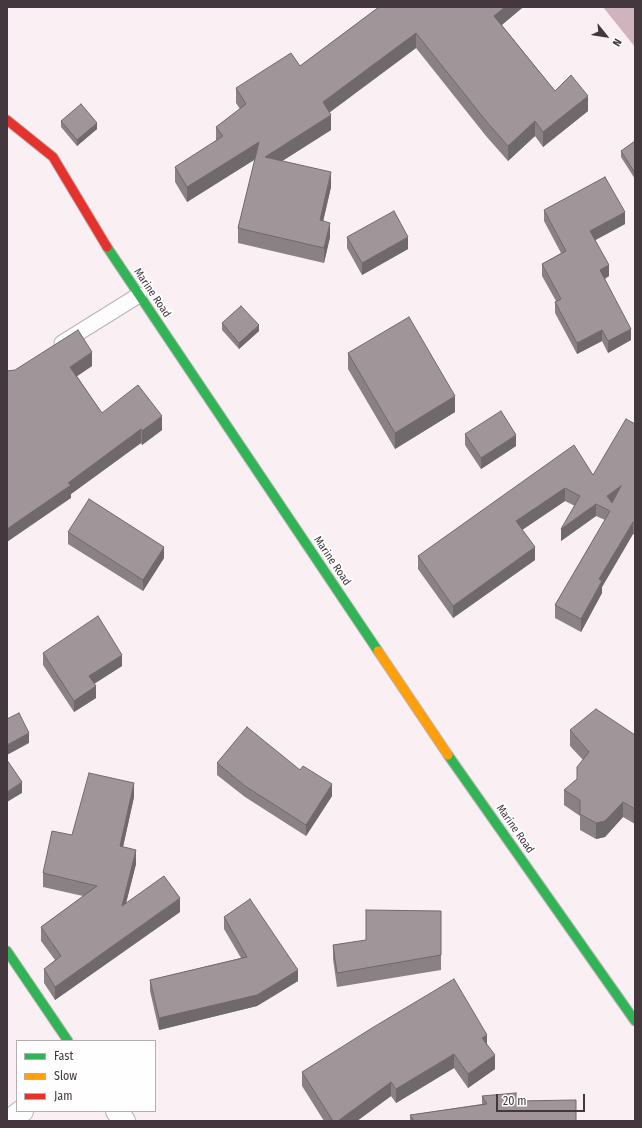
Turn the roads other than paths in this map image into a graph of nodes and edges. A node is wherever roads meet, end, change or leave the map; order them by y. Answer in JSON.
{"nodes":[{"id":1,"x":7,"y":120,"type":"edge"},
{"id":2,"x":139,"y":295,"type":"junction"},
{"id":3,"x":50,"y":350,"type":"edge"},
{"id":4,"x":7,"y":951,"type":"edge"},
{"id":5,"x":635,"y":1021,"type":"edge"},
{"id":6,"x":67,"y":1040,"type":"edge"},
{"id":7,"x":21,"y":1112,"type":"edge"},
{"id":8,"x":118,"y":1112,"type":"edge"},
{"id":9,"x":9,"y":1121,"type":"edge"},
{"id":10,"x":124,"y":1121,"type":"edge"}],
"edges":[{"from":1,"to":2,"type":"street","name":"Marine Road"},
{"from":2,"to":3,"type":"lane"},
{"from":2,"to":5,"type":"street","name":"Marine Road"},
{"from":4,"to":6,"type":"street"},
{"from":7,"to":9,"type":"street"},
{"from":8,"to":10,"type":"street"}]}
